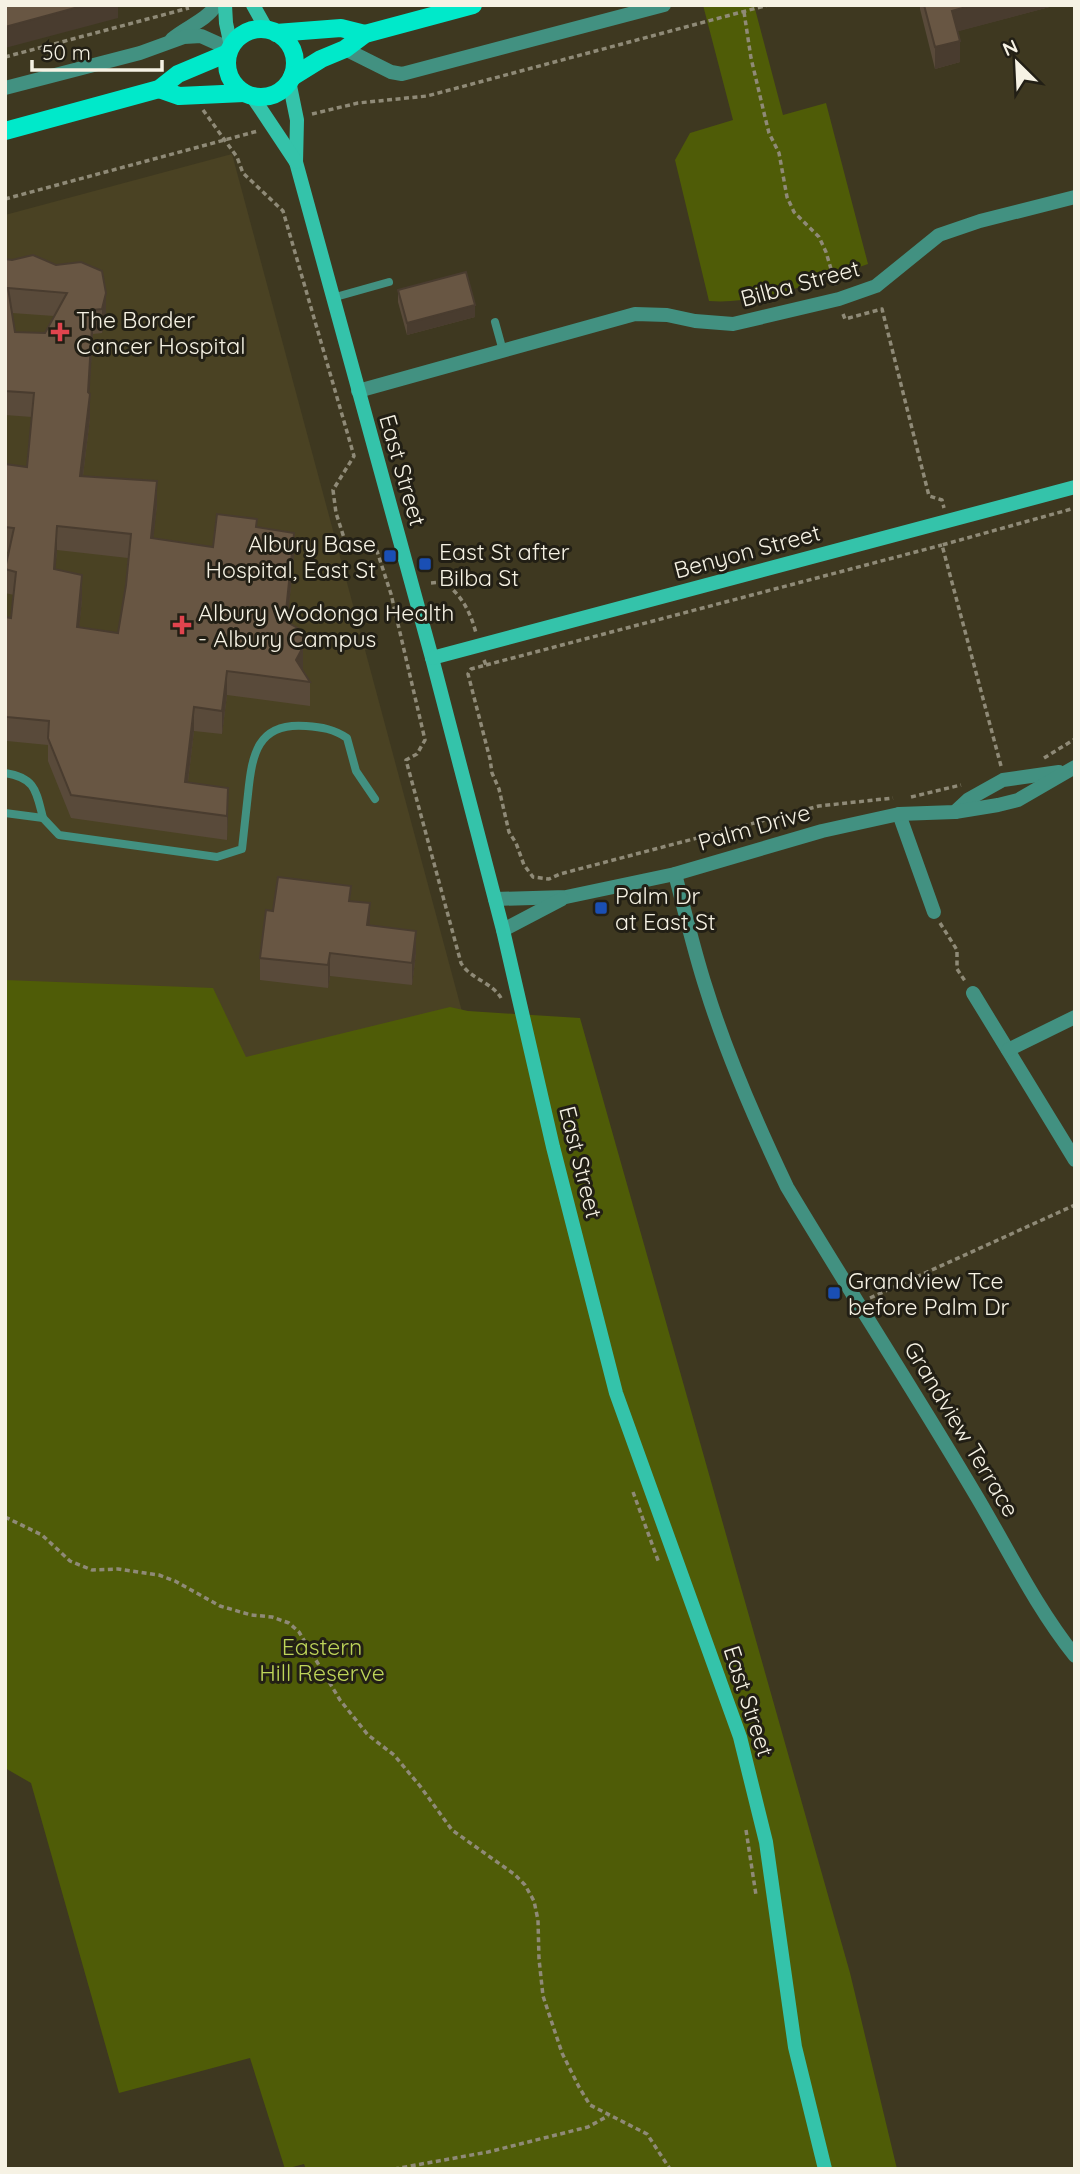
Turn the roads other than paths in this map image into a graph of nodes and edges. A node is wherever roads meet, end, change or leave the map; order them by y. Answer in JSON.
{"nodes":[{"id":1,"x":216,"y":5,"type":"edge"},
{"id":2,"x":225,"y":5,"type":"edge"},
{"id":3,"x":253,"y":5,"type":"edge"},
{"id":4,"x":472,"y":5,"type":"edge"},
{"id":5,"x":664,"y":5,"type":"edge"},
{"id":6,"x":271,"y":31,"type":"junction"},
{"id":7,"x":365,"y":34,"type":"junction"},
{"id":8,"x":168,"y":42,"type":"junction"},
{"id":9,"x":230,"y":49,"type":"junction"},
{"id":10,"x":345,"y":49,"type":"junction"},
{"id":11,"x":290,"y":79,"type":"junction"},
{"id":12,"x":5,"y":88,"type":"edge"},
{"id":13,"x":159,"y":89,"type":"junction"},
{"id":14,"x":248,"y":94,"type":"junction"},
{"id":15,"x":5,"y":131,"type":"edge"},
{"id":16,"x":296,"y":163,"type":"junction"},
{"id":17,"x":1075,"y":197,"type":"edge"},
{"id":18,"x":389,"y":282,"type":"dead end"},
{"id":19,"x":332,"y":298,"type":"junction"},
{"id":20,"x":495,"y":321,"type":"dead end"},
{"id":21,"x":503,"y":351,"type":"junction"},
{"id":22,"x":358,"y":391,"type":"junction"},
{"id":23,"x":1075,"y":487,"type":"edge"},
{"id":24,"x":432,"y":658,"type":"junction"},
{"id":25,"x":1073,"y":768,"type":"edge"},
{"id":26,"x":5,"y":773,"type":"edge"},
{"id":27,"x":375,"y":799,"type":"dead end"},
{"id":28,"x":955,"y":811,"type":"junction"},
{"id":29,"x":5,"y":813,"type":"edge"},
{"id":30,"x":900,"y":814,"type":"junction"},
{"id":31,"x":43,"y":818,"type":"junction"},
{"id":32,"x":675,"y":874,"type":"junction"},
{"id":33,"x":566,"y":897,"type":"junction"},
{"id":34,"x":495,"y":899,"type":"junction"},
{"id":35,"x":934,"y":912,"type":"road end"},
{"id":36,"x":503,"y":930,"type":"junction"},
{"id":37,"x":973,"y":993,"type":"road end"},
{"id":38,"x":1075,"y":1017,"type":"edge"},
{"id":39,"x":1008,"y":1050,"type":"junction"},
{"id":40,"x":1075,"y":1160,"type":"edge"},
{"id":41,"x":1075,"y":1656,"type":"edge"},
{"id":42,"x":825,"y":2169,"type":"edge"}],
"edges":[{"from":1,"to":8,"type":"street"},
{"from":2,"to":9,"type":"main road"},
{"from":3,"to":6,"type":"main road"},
{"from":4,"to":7,"type":"main road"},
{"from":5,"to":10,"type":"street"},
{"from":6,"to":7,"type":"main road"},
{"from":6,"to":9,"type":"main road"},
{"from":6,"to":11,"type":"main road"},
{"from":7,"to":10,"type":"main road"},
{"from":8,"to":9,"type":"street"},
{"from":8,"to":12,"type":"street"},
{"from":9,"to":13,"type":"main road"},
{"from":9,"to":14,"type":"main road"},
{"from":10,"to":11,"type":"main road"},
{"from":11,"to":14,"type":"main road"},
{"from":11,"to":16,"type":"main road","name":"East Street"},
{"from":13,"to":14,"type":"main road"},
{"from":13,"to":15,"type":"main road"},
{"from":14,"to":16,"type":"main road","name":"East Street"},
{"from":16,"to":19,"type":"main road","name":"East Street"},
{"from":17,"to":21,"type":"street","name":"Bilba Street"},
{"from":18,"to":19,"type":"lane"},
{"from":19,"to":22,"type":"main road","name":"East Street"},
{"from":20,"to":21,"type":"lane"},
{"from":21,"to":22,"type":"street","name":"Bilba Street"},
{"from":22,"to":24,"type":"main road","name":"East Street"},
{"from":23,"to":24,"type":"main road","name":"Benyon Street"},
{"from":24,"to":34,"type":"main road","name":"East Street"},
{"from":25,"to":28,"type":"street","name":"Palm Drive"},
{"from":25,"to":28,"type":"street"},
{"from":26,"to":31,"type":"lane"},
{"from":27,"to":31,"type":"lane"},
{"from":28,"to":30,"type":"street","name":"Palm Drive"},
{"from":29,"to":31,"type":"lane"},
{"from":30,"to":32,"type":"street","name":"Palm Drive"},
{"from":30,"to":35,"type":"street"},
{"from":32,"to":33,"type":"street","name":"Palm Drive"},
{"from":32,"to":41,"type":"street","name":"Grandview Terrace"},
{"from":33,"to":34,"type":"street","name":"Palm Drive"},
{"from":33,"to":36,"type":"street","name":"Palm Drive"},
{"from":34,"to":36,"type":"main road","name":"East Street"},
{"from":36,"to":42,"type":"main road","name":"East Street"},
{"from":37,"to":39,"type":"street"},
{"from":38,"to":39,"type":"street"},
{"from":39,"to":40,"type":"street"}]}
